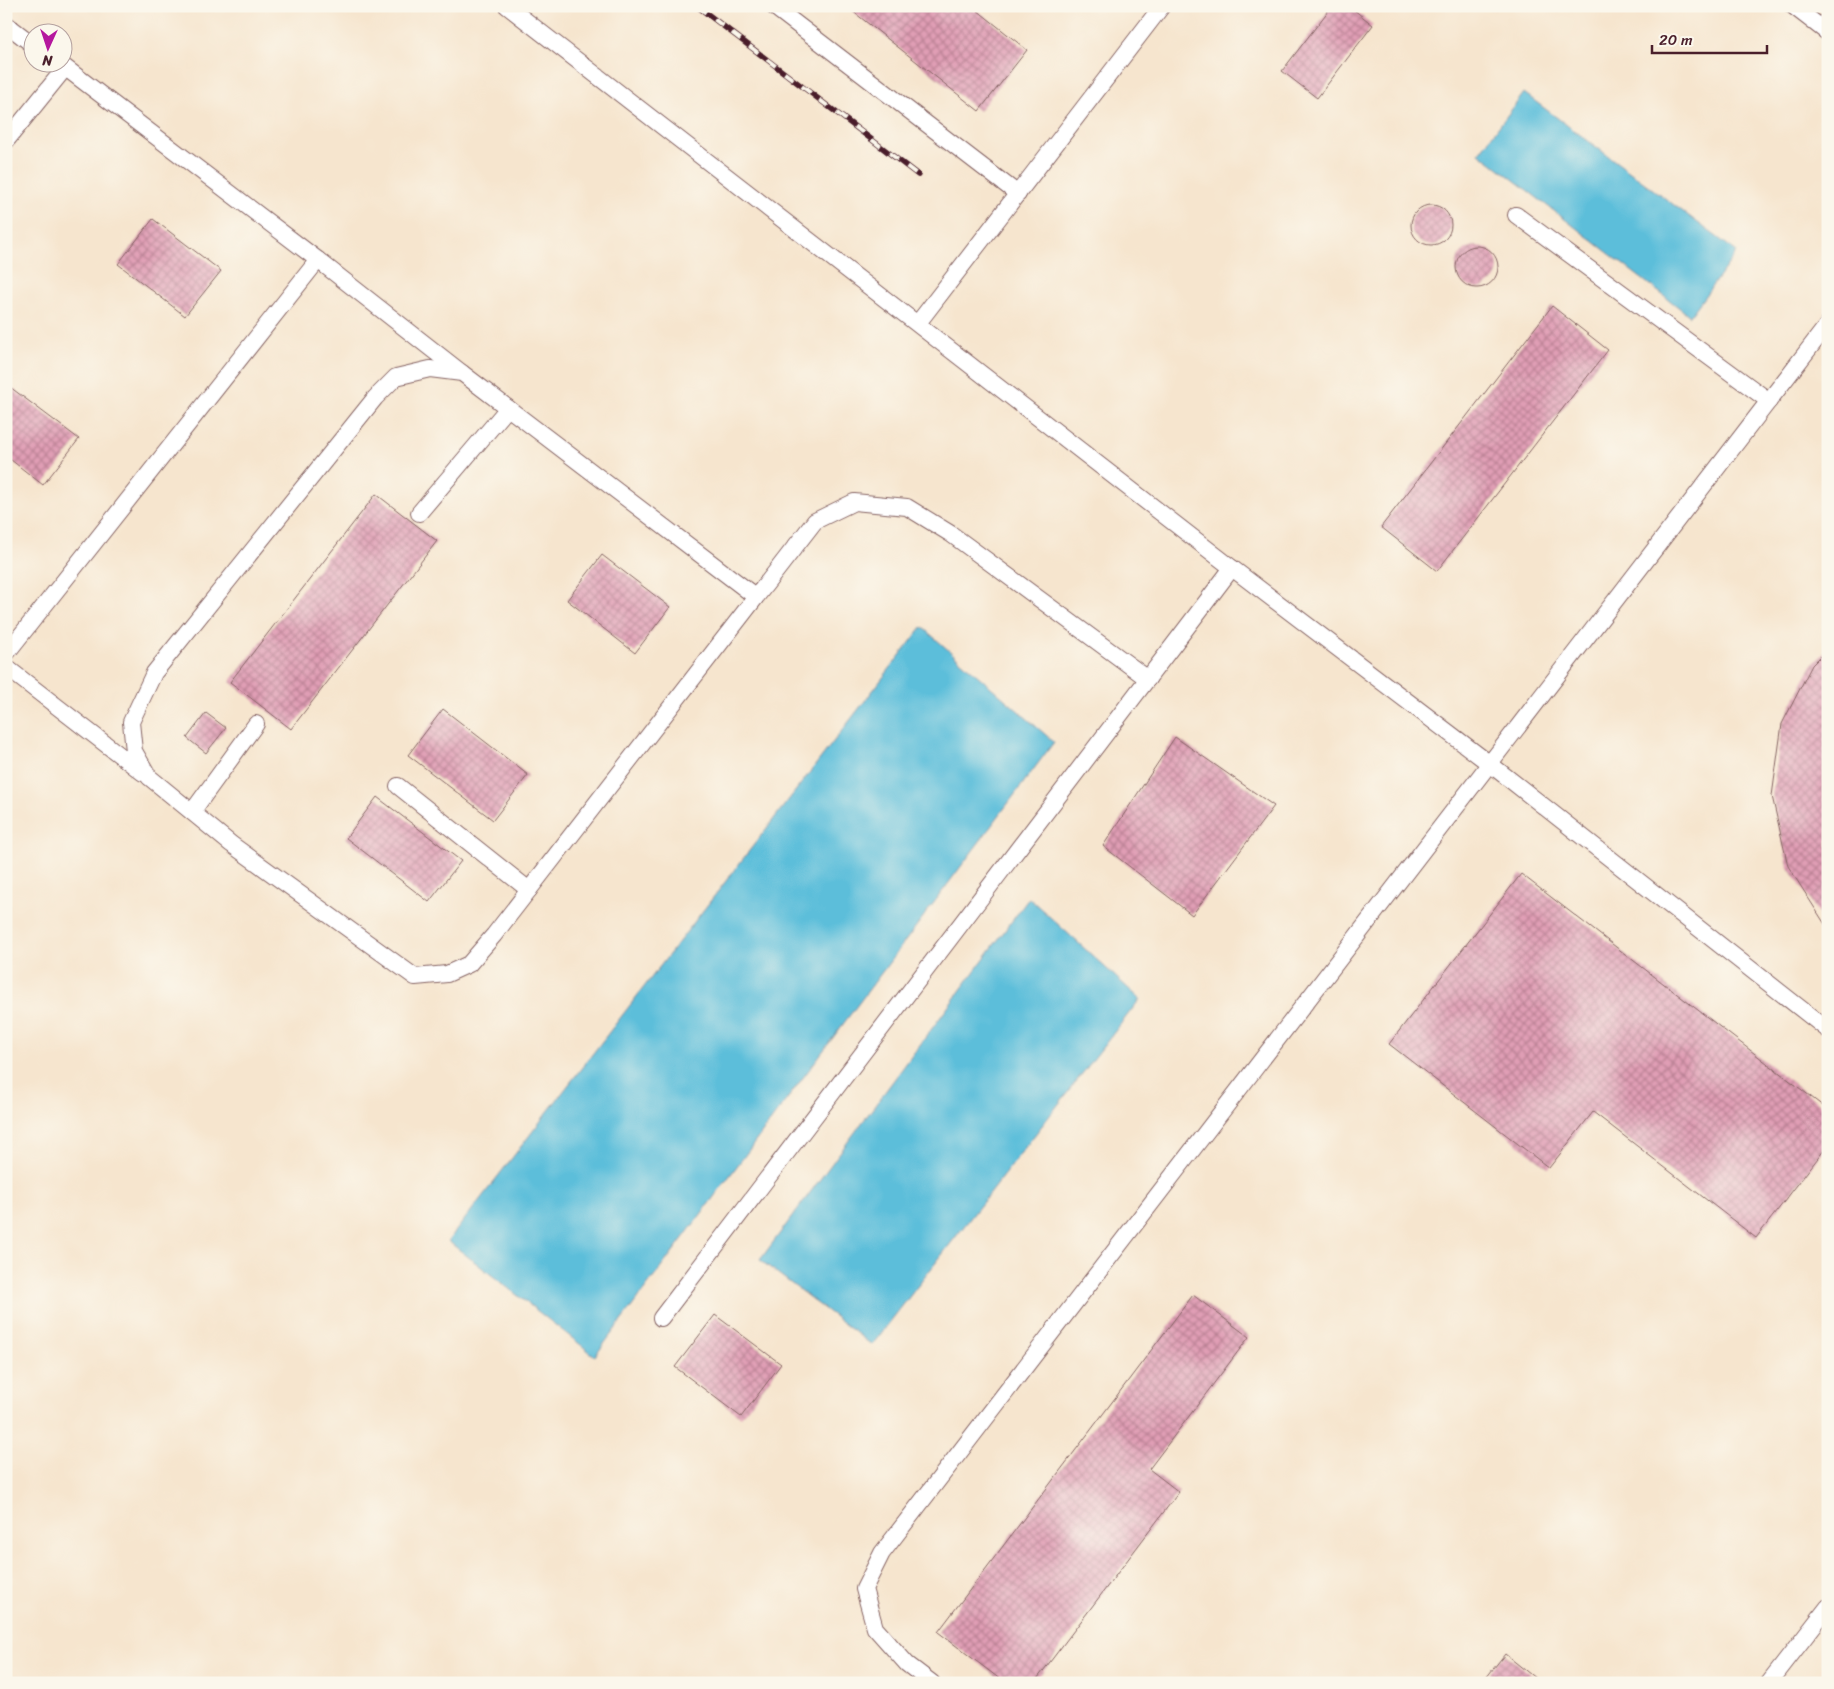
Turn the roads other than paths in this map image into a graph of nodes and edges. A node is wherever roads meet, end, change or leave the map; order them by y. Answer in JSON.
{"nodes":[{"id":1,"x":507,"y":6,"type":"edge"},
{"id":2,"x":773,"y":6,"type":"edge"},
{"id":3,"x":1162,"y":6,"type":"edge"},
{"id":4,"x":1793,"y":6,"type":"edge"},
{"id":5,"x":6,"y":24,"type":"edge"},
{"id":6,"x":1828,"y":34,"type":"edge"},
{"id":7,"x":22,"y":36,"type":"edge"},
{"id":8,"x":56,"y":72,"type":"edge"},
{"id":9,"x":70,"y":72,"type":"edge"},
{"id":10,"x":6,"y":141,"type":"edge"},
{"id":11,"x":1018,"y":194,"type":"junction"},
{"id":12,"x":1516,"y":215,"type":"dead end"},
{"id":13,"x":318,"y":260,"type":"junction"},
{"id":14,"x":918,"y":323,"type":"junction"},
{"id":15,"x":1828,"y":324,"type":"edge"},
{"id":16,"x":462,"y":373,"type":"junction"},
{"id":17,"x":1769,"y":401,"type":"junction"},
{"id":18,"x":508,"y":408,"type":"junction"},
{"id":19,"x":419,"y":514,"type":"dead end"},
{"id":20,"x":1232,"y":568,"type":"junction"},
{"id":21,"x":756,"y":597,"type":"junction"},
{"id":22,"x":6,"y":654,"type":"edge"},
{"id":23,"x":6,"y":667,"type":"edge"},
{"id":24,"x":1148,"y":679,"type":"junction"},
{"id":25,"x":256,"y":724,"type":"dead end"},
{"id":26,"x":1490,"y":764,"type":"junction"},
{"id":27,"x":149,"y":777,"type":"junction"},
{"id":28,"x":398,"y":786,"type":"dead end"},
{"id":29,"x":192,"y":812,"type":"junction"},
{"id":30,"x":529,"y":890,"type":"junction"},
{"id":31,"x":1828,"y":1030,"type":"edge"},
{"id":32,"x":660,"y":1318,"type":"dead end"},
{"id":33,"x":1828,"y":1607,"type":"edge"},
{"id":34,"x":932,"y":1683,"type":"edge"},
{"id":35,"x":1769,"y":1683,"type":"edge"}],
"edges":[{"from":1,"to":14,"type":"lane"},
{"from":2,"to":11,"type":"lane"},
{"from":3,"to":11,"type":"lane"},
{"from":4,"to":6,"type":"lane"},
{"from":5,"to":7,"type":"lane"},
{"from":8,"to":10,"type":"lane"},
{"from":9,"to":13,"type":"lane"},
{"from":11,"to":14,"type":"lane"},
{"from":12,"to":17,"type":"lane"},
{"from":13,"to":16,"type":"lane"},
{"from":13,"to":22,"type":"lane"},
{"from":14,"to":20,"type":"lane"},
{"from":15,"to":17,"type":"lane"},
{"from":16,"to":18,"type":"lane"},
{"from":16,"to":27,"type":"lane"},
{"from":17,"to":26,"type":"lane"},
{"from":18,"to":19,"type":"lane"},
{"from":18,"to":21,"type":"lane"},
{"from":20,"to":24,"type":"lane"},
{"from":20,"to":26,"type":"lane"},
{"from":21,"to":24,"type":"lane"},
{"from":21,"to":30,"type":"lane"},
{"from":23,"to":27,"type":"lane"},
{"from":24,"to":32,"type":"lane"},
{"from":25,"to":29,"type":"lane"},
{"from":26,"to":31,"type":"lane"},
{"from":26,"to":34,"type":"lane"},
{"from":27,"to":29,"type":"lane"},
{"from":28,"to":30,"type":"lane"},
{"from":29,"to":30,"type":"lane"},
{"from":33,"to":35,"type":"lane"}]}
